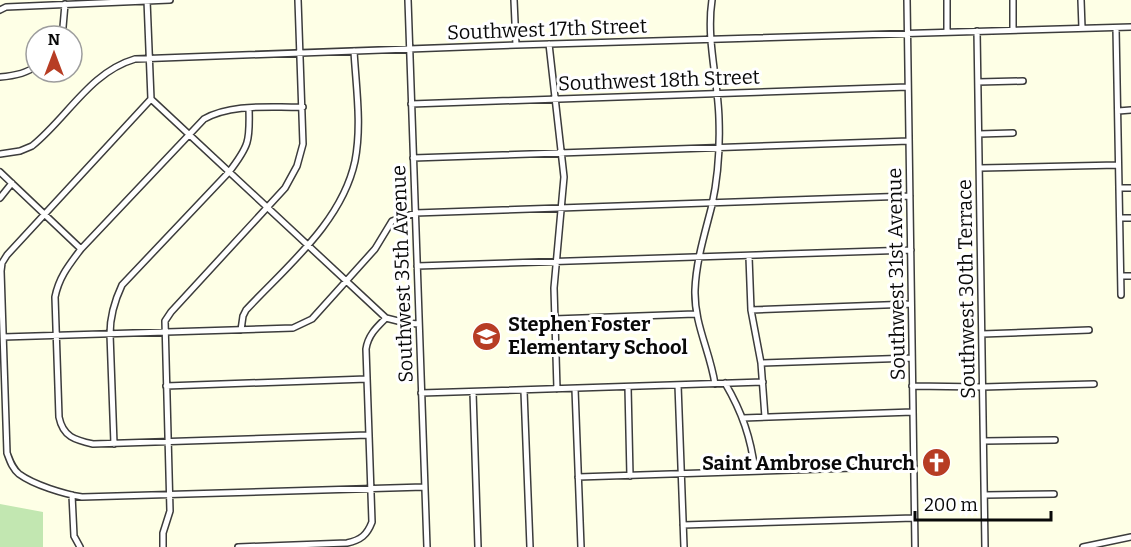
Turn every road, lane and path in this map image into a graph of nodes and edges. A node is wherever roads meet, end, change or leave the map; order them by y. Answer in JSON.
{"nodes":[{"id":1,"x":170,"y":0,"type":"edge"},
{"id":2,"x":298,"y":0,"type":"edge"},
{"id":3,"x":408,"y":0,"type":"edge"},
{"id":4,"x":514,"y":0,"type":"edge"},
{"id":5,"x":712,"y":0,"type":"edge"},
{"id":6,"x":907,"y":0,"type":"edge"},
{"id":7,"x":947,"y":0,"type":"edge"},
{"id":8,"x":1013,"y":0,"type":"edge"},
{"id":9,"x":1081,"y":0,"type":"edge"},
{"id":10,"x":147,"y":1,"type":"edge"},
{"id":11,"x":65,"y":4,"type":"junction"},
{"id":12,"x":0,"y":10,"type":"edge"},
{"id":13,"x":63,"y":24,"type":"edge"},
{"id":14,"x":1131,"y":27,"type":"edge"},
{"id":15,"x":1082,"y":28,"type":"junction"},
{"id":16,"x":1116,"y":28,"type":"junction"},
{"id":17,"x":1013,"y":30,"type":"junction"},
{"id":18,"x":977,"y":31,"type":"junction"},
{"id":19,"x":907,"y":32,"type":"junction"},
{"id":20,"x":947,"y":32,"type":"junction"},
{"id":21,"x":711,"y":39,"type":"junction"},
{"id":22,"x":549,"y":44,"type":"junction"},
{"id":23,"x":516,"y":45,"type":"junction"},
{"id":24,"x":410,"y":49,"type":"junction"},
{"id":25,"x":354,"y":51,"type":"junction"},
{"id":26,"x":300,"y":53,"type":"junction"},
{"id":27,"x":150,"y":58,"type":"junction"},
{"id":28,"x":24,"y":72,"type":"edge"},
{"id":29,"x":0,"y":76,"type":"edge"},
{"id":30,"x":1023,"y":81,"type":"dead end"},
{"id":31,"x":978,"y":82,"type":"junction"},
{"id":32,"x":908,"y":87,"type":"junction"},
{"id":33,"x":717,"y":93,"type":"junction"},
{"id":34,"x":151,"y":99,"type":"junction"},
{"id":35,"x":556,"y":99,"type":"junction"},
{"id":36,"x":411,"y":104,"type":"junction"},
{"id":37,"x":303,"y":106,"type":"junction"},
{"id":38,"x":249,"y":109,"type":"junction"},
{"id":39,"x":1131,"y":110,"type":"edge"},
{"id":40,"x":1118,"y":111,"type":"junction"},
{"id":41,"x":1012,"y":133,"type":"dead end"},
{"id":42,"x":189,"y":134,"type":"junction"},
{"id":43,"x":979,"y":134,"type":"junction"},
{"id":44,"x":909,"y":141,"type":"junction"},
{"id":45,"x":719,"y":147,"type":"junction"},
{"id":46,"x":563,"y":153,"type":"junction"},
{"id":47,"x":0,"y":154,"type":"edge"},
{"id":48,"x":413,"y":158,"type":"junction"},
{"id":49,"x":1118,"y":165,"type":"junction"},
{"id":50,"x":980,"y":168,"type":"junction"},
{"id":51,"x":0,"y":172,"type":"edge"},
{"id":52,"x":230,"y":172,"type":"junction"},
{"id":53,"x":12,"y":183,"type":"junction"},
{"id":54,"x":1119,"y":188,"type":"junction"},
{"id":55,"x":1131,"y":188,"type":"edge"},
{"id":56,"x":910,"y":196,"type":"junction"},
{"id":57,"x":0,"y":198,"type":"edge"},
{"id":58,"x":712,"y":203,"type":"junction"},
{"id":59,"x":563,"y":207,"type":"junction"},
{"id":60,"x":268,"y":208,"type":"junction"},
{"id":61,"x":415,"y":213,"type":"junction"},
{"id":62,"x":44,"y":214,"type":"junction"},
{"id":63,"x":1120,"y":218,"type":"junction"},
{"id":64,"x":1131,"y":218,"type":"edge"},
{"id":65,"x":308,"y":244,"type":"junction"},
{"id":66,"x":81,"y":249,"type":"junction"},
{"id":67,"x":910,"y":250,"type":"junction"},
{"id":68,"x":749,"y":257,"type":"junction"},
{"id":69,"x":699,"y":258,"type":"junction"},
{"id":70,"x":556,"y":262,"type":"junction"},
{"id":71,"x":417,"y":267,"type":"junction"},
{"id":72,"x":1121,"y":276,"type":"junction"},
{"id":73,"x":1131,"y":276,"type":"edge"},
{"id":74,"x":346,"y":281,"type":"junction"},
{"id":75,"x":1122,"y":295,"type":"dead end"},
{"id":76,"x":911,"y":304,"type":"junction"},
{"id":77,"x":751,"y":310,"type":"junction"},
{"id":78,"x":695,"y":314,"type":"junction"},
{"id":79,"x":386,"y":318,"type":"junction"},
{"id":80,"x":554,"y":319,"type":"junction"},
{"id":81,"x":419,"y":324,"type":"junction"},
{"id":82,"x":241,"y":330,"type":"junction"},
{"id":83,"x":1089,"y":330,"type":"dead end"},
{"id":84,"x":164,"y":333,"type":"junction"},
{"id":85,"x":110,"y":334,"type":"junction"},
{"id":86,"x":982,"y":334,"type":"junction"},
{"id":87,"x":56,"y":336,"type":"junction"},
{"id":88,"x":3,"y":337,"type":"junction"},
{"id":89,"x":912,"y":358,"type":"junction"},
{"id":90,"x":761,"y":363,"type":"junction"},
{"id":91,"x":367,"y":379,"type":"junction"},
{"id":92,"x":763,"y":382,"type":"junction"},
{"id":93,"x":725,"y":383,"type":"junction"},
{"id":94,"x":715,"y":384,"type":"junction"},
{"id":95,"x":1094,"y":384,"type":"dead end"},
{"id":96,"x":678,"y":385,"type":"junction"},
{"id":97,"x":166,"y":386,"type":"junction"},
{"id":98,"x":912,"y":386,"type":"junction"},
{"id":99,"x":628,"y":387,"type":"junction"},
{"id":100,"x":983,"y":387,"type":"junction"},
{"id":101,"x":575,"y":388,"type":"junction"},
{"id":102,"x":556,"y":389,"type":"junction"},
{"id":103,"x":524,"y":391,"type":"junction"},
{"id":104,"x":473,"y":392,"type":"junction"},
{"id":105,"x":421,"y":393,"type":"junction"},
{"id":106,"x":913,"y":412,"type":"junction"},
{"id":107,"x":765,"y":417,"type":"junction"},
{"id":108,"x":743,"y":418,"type":"junction"},
{"id":109,"x":368,"y":435,"type":"junction"},
{"id":110,"x":1056,"y":440,"type":"dead end"},
{"id":111,"x":984,"y":441,"type":"junction"},
{"id":112,"x":168,"y":442,"type":"junction"},
{"id":113,"x":114,"y":444,"type":"junction"},
{"id":114,"x":914,"y":466,"type":"junction"},
{"id":115,"x":755,"y":471,"type":"junction"},
{"id":116,"x":681,"y":474,"type":"junction"},
{"id":117,"x":630,"y":476,"type":"junction"},
{"id":118,"x":578,"y":477,"type":"junction"},
{"id":119,"x":424,"y":487,"type":"junction"},
{"id":120,"x":371,"y":489,"type":"junction"},
{"id":121,"x":1054,"y":494,"type":"dead end"},
{"id":122,"x":72,"y":495,"type":"junction"},
{"id":123,"x":985,"y":495,"type":"junction"},
{"id":124,"x":170,"y":496,"type":"junction"},
{"id":125,"x":914,"y":518,"type":"junction"},
{"id":126,"x":683,"y":525,"type":"junction"},
{"id":127,"x":1131,"y":537,"type":"edge"},
{"id":128,"x":1110,"y":544,"type":"edge"},
{"id":129,"x":80,"y":547,"type":"edge"},
{"id":130,"x":163,"y":547,"type":"edge"},
{"id":131,"x":238,"y":547,"type":"edge"},
{"id":132,"x":427,"y":547,"type":"edge"},
{"id":133,"x":478,"y":547,"type":"edge"},
{"id":134,"x":530,"y":547,"type":"edge"},
{"id":135,"x":581,"y":547,"type":"edge"},
{"id":136,"x":684,"y":547,"type":"edge"},
{"id":137,"x":915,"y":547,"type":"edge"},
{"id":138,"x":986,"y":547,"type":"edge"},
{"id":139,"x":1083,"y":547,"type":"edge"}],
"edges":[{"from":1,"to":10,"type":"street"},
{"from":2,"to":26,"type":"street"},
{"from":3,"to":24,"type":"street","name":"Southwest 35th Avenue"},
{"from":4,"to":23,"type":"street"},
{"from":5,"to":21,"type":"street"},
{"from":6,"to":19,"type":"street","name":"Southwest 31st Avenue"},
{"from":7,"to":20,"type":"street"},
{"from":8,"to":17,"type":"street"},
{"from":9,"to":15,"type":"street"},
{"from":10,"to":11,"type":"street"},
{"from":10,"to":27,"type":"street"},
{"from":11,"to":12,"type":"street"},
{"from":11,"to":13,"type":"street"},
{"from":14,"to":16,"type":"street","name":"Southwest 17th Street"},
{"from":15,"to":16,"type":"street","name":"Southwest 17th Street"},
{"from":15,"to":17,"type":"street","name":"Southwest 17th Street"},
{"from":16,"to":40,"type":"street"},
{"from":17,"to":18,"type":"street","name":"Southwest 17th Street"},
{"from":18,"to":20,"type":"street","name":"Southwest 17th Street"},
{"from":18,"to":31,"type":"street","name":"Southwest 30th Terrace"},
{"from":19,"to":20,"type":"street","name":"Southwest 17th Street"},
{"from":19,"to":21,"type":"street","name":"Southwest 17th Street"},
{"from":19,"to":32,"type":"street","name":"Southwest 31st Avenue"},
{"from":21,"to":22,"type":"street","name":"Southwest 17th Street"},
{"from":21,"to":33,"type":"street"},
{"from":22,"to":23,"type":"street","name":"Southwest 17th Street"},
{"from":22,"to":35,"type":"street"},
{"from":23,"to":24,"type":"street","name":"Southwest 17th Street"},
{"from":24,"to":25,"type":"street","name":"Southwest 17th Street"},
{"from":24,"to":36,"type":"street","name":"Southwest 35th Avenue"},
{"from":25,"to":26,"type":"street","name":"Southwest 17th Street"},
{"from":25,"to":65,"type":"street"},
{"from":26,"to":27,"type":"street","name":"Southwest 17th Street"},
{"from":26,"to":37,"type":"street"},
{"from":27,"to":34,"type":"street"},
{"from":27,"to":47,"type":"street","name":"Southwest 17th Street"},
{"from":28,"to":29,"type":"street"},
{"from":30,"to":31,"type":"street"},
{"from":31,"to":43,"type":"street","name":"Southwest 30th Terrace"},
{"from":32,"to":33,"type":"street","name":"Southwest 18th Street"},
{"from":32,"to":44,"type":"street","name":"Southwest 31st Avenue"},
{"from":33,"to":35,"type":"street","name":"Southwest 18th Street"},
{"from":33,"to":45,"type":"street"},
{"from":34,"to":42,"type":"street"},
{"from":34,"to":62,"type":"street"},
{"from":35,"to":36,"type":"street","name":"Southwest 18th Street"},
{"from":35,"to":46,"type":"street"},
{"from":36,"to":48,"type":"street","name":"Southwest 35th Avenue"},
{"from":37,"to":38,"type":"street"},
{"from":37,"to":60,"type":"street"},
{"from":38,"to":42,"type":"street"},
{"from":38,"to":52,"type":"street"},
{"from":39,"to":40,"type":"street"},
{"from":40,"to":49,"type":"street"},
{"from":41,"to":43,"type":"street"},
{"from":42,"to":52,"type":"street"},
{"from":42,"to":66,"type":"street"},
{"from":43,"to":50,"type":"street","name":"Southwest 30th Terrace"},
{"from":44,"to":45,"type":"street"},
{"from":44,"to":56,"type":"street","name":"Southwest 31st Avenue"},
{"from":45,"to":46,"type":"street"},
{"from":45,"to":58,"type":"street"},
{"from":46,"to":48,"type":"street"},
{"from":46,"to":59,"type":"street"},
{"from":48,"to":61,"type":"street","name":"Southwest 35th Avenue"},
{"from":49,"to":50,"type":"street"},
{"from":49,"to":54,"type":"street"},
{"from":50,"to":86,"type":"street","name":"Southwest 30th Terrace"},
{"from":51,"to":53,"type":"street"},
{"from":52,"to":60,"type":"street"},
{"from":52,"to":85,"type":"street"},
{"from":53,"to":57,"type":"street"},
{"from":53,"to":62,"type":"street"},
{"from":54,"to":55,"type":"street"},
{"from":54,"to":63,"type":"street"},
{"from":56,"to":58,"type":"street"},
{"from":56,"to":67,"type":"street","name":"Southwest 31st Avenue"},
{"from":58,"to":59,"type":"street"},
{"from":58,"to":69,"type":"street"},
{"from":59,"to":61,"type":"street"},
{"from":59,"to":70,"type":"street"},
{"from":60,"to":65,"type":"street"},
{"from":60,"to":84,"type":"street"},
{"from":61,"to":71,"type":"street","name":"Southwest 35th Avenue"},
{"from":61,"to":74,"type":"street"},
{"from":62,"to":66,"type":"street"},
{"from":62,"to":88,"type":"street"},
{"from":63,"to":64,"type":"street"},
{"from":63,"to":72,"type":"street"},
{"from":65,"to":74,"type":"street"},
{"from":65,"to":82,"type":"street"},
{"from":66,"to":87,"type":"street"},
{"from":67,"to":68,"type":"street"},
{"from":67,"to":76,"type":"street","name":"Southwest 31st Avenue"},
{"from":68,"to":69,"type":"street"},
{"from":68,"to":77,"type":"street"},
{"from":69,"to":70,"type":"street"},
{"from":69,"to":78,"type":"street"},
{"from":70,"to":71,"type":"street"},
{"from":70,"to":80,"type":"street"},
{"from":71,"to":81,"type":"street","name":"Southwest 35th Avenue"},
{"from":72,"to":73,"type":"street"},
{"from":72,"to":75,"type":"street"},
{"from":74,"to":79,"type":"street"},
{"from":74,"to":82,"type":"street"},
{"from":76,"to":77,"type":"street"},
{"from":76,"to":89,"type":"street","name":"Southwest 31st Avenue"},
{"from":77,"to":90,"type":"street"},
{"from":78,"to":80,"type":"street"},
{"from":78,"to":94,"type":"street"},
{"from":79,"to":81,"type":"street"},
{"from":79,"to":91,"type":"street"},
{"from":80,"to":102,"type":"street"},
{"from":81,"to":105,"type":"street","name":"Southwest 35th Avenue"},
{"from":82,"to":84,"type":"street"},
{"from":83,"to":86,"type":"street"},
{"from":84,"to":85,"type":"street"},
{"from":84,"to":97,"type":"street"},
{"from":85,"to":87,"type":"street"},
{"from":85,"to":113,"type":"street"},
{"from":86,"to":100,"type":"street","name":"Southwest 30th Terrace"},
{"from":87,"to":88,"type":"street"},
{"from":87,"to":113,"type":"street"},
{"from":88,"to":122,"type":"street"},
{"from":89,"to":90,"type":"street"},
{"from":89,"to":98,"type":"street","name":"Southwest 31st Avenue"},
{"from":90,"to":92,"type":"street"},
{"from":91,"to":97,"type":"street"},
{"from":91,"to":109,"type":"street"},
{"from":92,"to":93,"type":"street"},
{"from":92,"to":107,"type":"street"},
{"from":93,"to":94,"type":"street"},
{"from":93,"to":108,"type":"street"},
{"from":94,"to":96,"type":"street"},
{"from":95,"to":100,"type":"street"},
{"from":96,"to":99,"type":"street"},
{"from":96,"to":116,"type":"street"},
{"from":97,"to":112,"type":"street"},
{"from":98,"to":100,"type":"street"},
{"from":98,"to":106,"type":"street","name":"Southwest 31st Avenue"},
{"from":99,"to":101,"type":"street"},
{"from":99,"to":117,"type":"street"},
{"from":100,"to":111,"type":"street","name":"Southwest 30th Terrace"},
{"from":101,"to":102,"type":"street"},
{"from":101,"to":118,"type":"street"},
{"from":102,"to":103,"type":"street"},
{"from":103,"to":104,"type":"street"},
{"from":103,"to":134,"type":"street"},
{"from":104,"to":105,"type":"street"},
{"from":104,"to":133,"type":"street"},
{"from":105,"to":119,"type":"street","name":"Southwest 35th Avenue"},
{"from":106,"to":107,"type":"street"},
{"from":106,"to":114,"type":"street","name":"Southwest 31st Avenue"},
{"from":107,"to":108,"type":"street"},
{"from":108,"to":115,"type":"street"},
{"from":109,"to":112,"type":"street"},
{"from":109,"to":120,"type":"street"},
{"from":110,"to":111,"type":"street"},
{"from":111,"to":123,"type":"street","name":"Southwest 30th Terrace"},
{"from":112,"to":113,"type":"street"},
{"from":112,"to":124,"type":"street"},
{"from":114,"to":115,"type":"street"},
{"from":114,"to":125,"type":"street","name":"Southwest 31st Avenue"},
{"from":115,"to":116,"type":"street"},
{"from":116,"to":117,"type":"street"},
{"from":116,"to":126,"type":"street"},
{"from":117,"to":118,"type":"street"},
{"from":118,"to":135,"type":"street"},
{"from":119,"to":120,"type":"street"},
{"from":119,"to":132,"type":"street","name":"Southwest 35th Avenue"},
{"from":120,"to":124,"type":"street"},
{"from":120,"to":131,"type":"street"},
{"from":121,"to":123,"type":"street"},
{"from":122,"to":124,"type":"street"},
{"from":122,"to":129,"type":"street"},
{"from":123,"to":138,"type":"street","name":"Southwest 30th Terrace"},
{"from":124,"to":130,"type":"street"},
{"from":125,"to":126,"type":"street"},
{"from":125,"to":137,"type":"street","name":"Southwest 31st Avenue"},
{"from":126,"to":136,"type":"street"},
{"from":127,"to":128,"type":"street"},
{"from":128,"to":139,"type":"street"}]}
